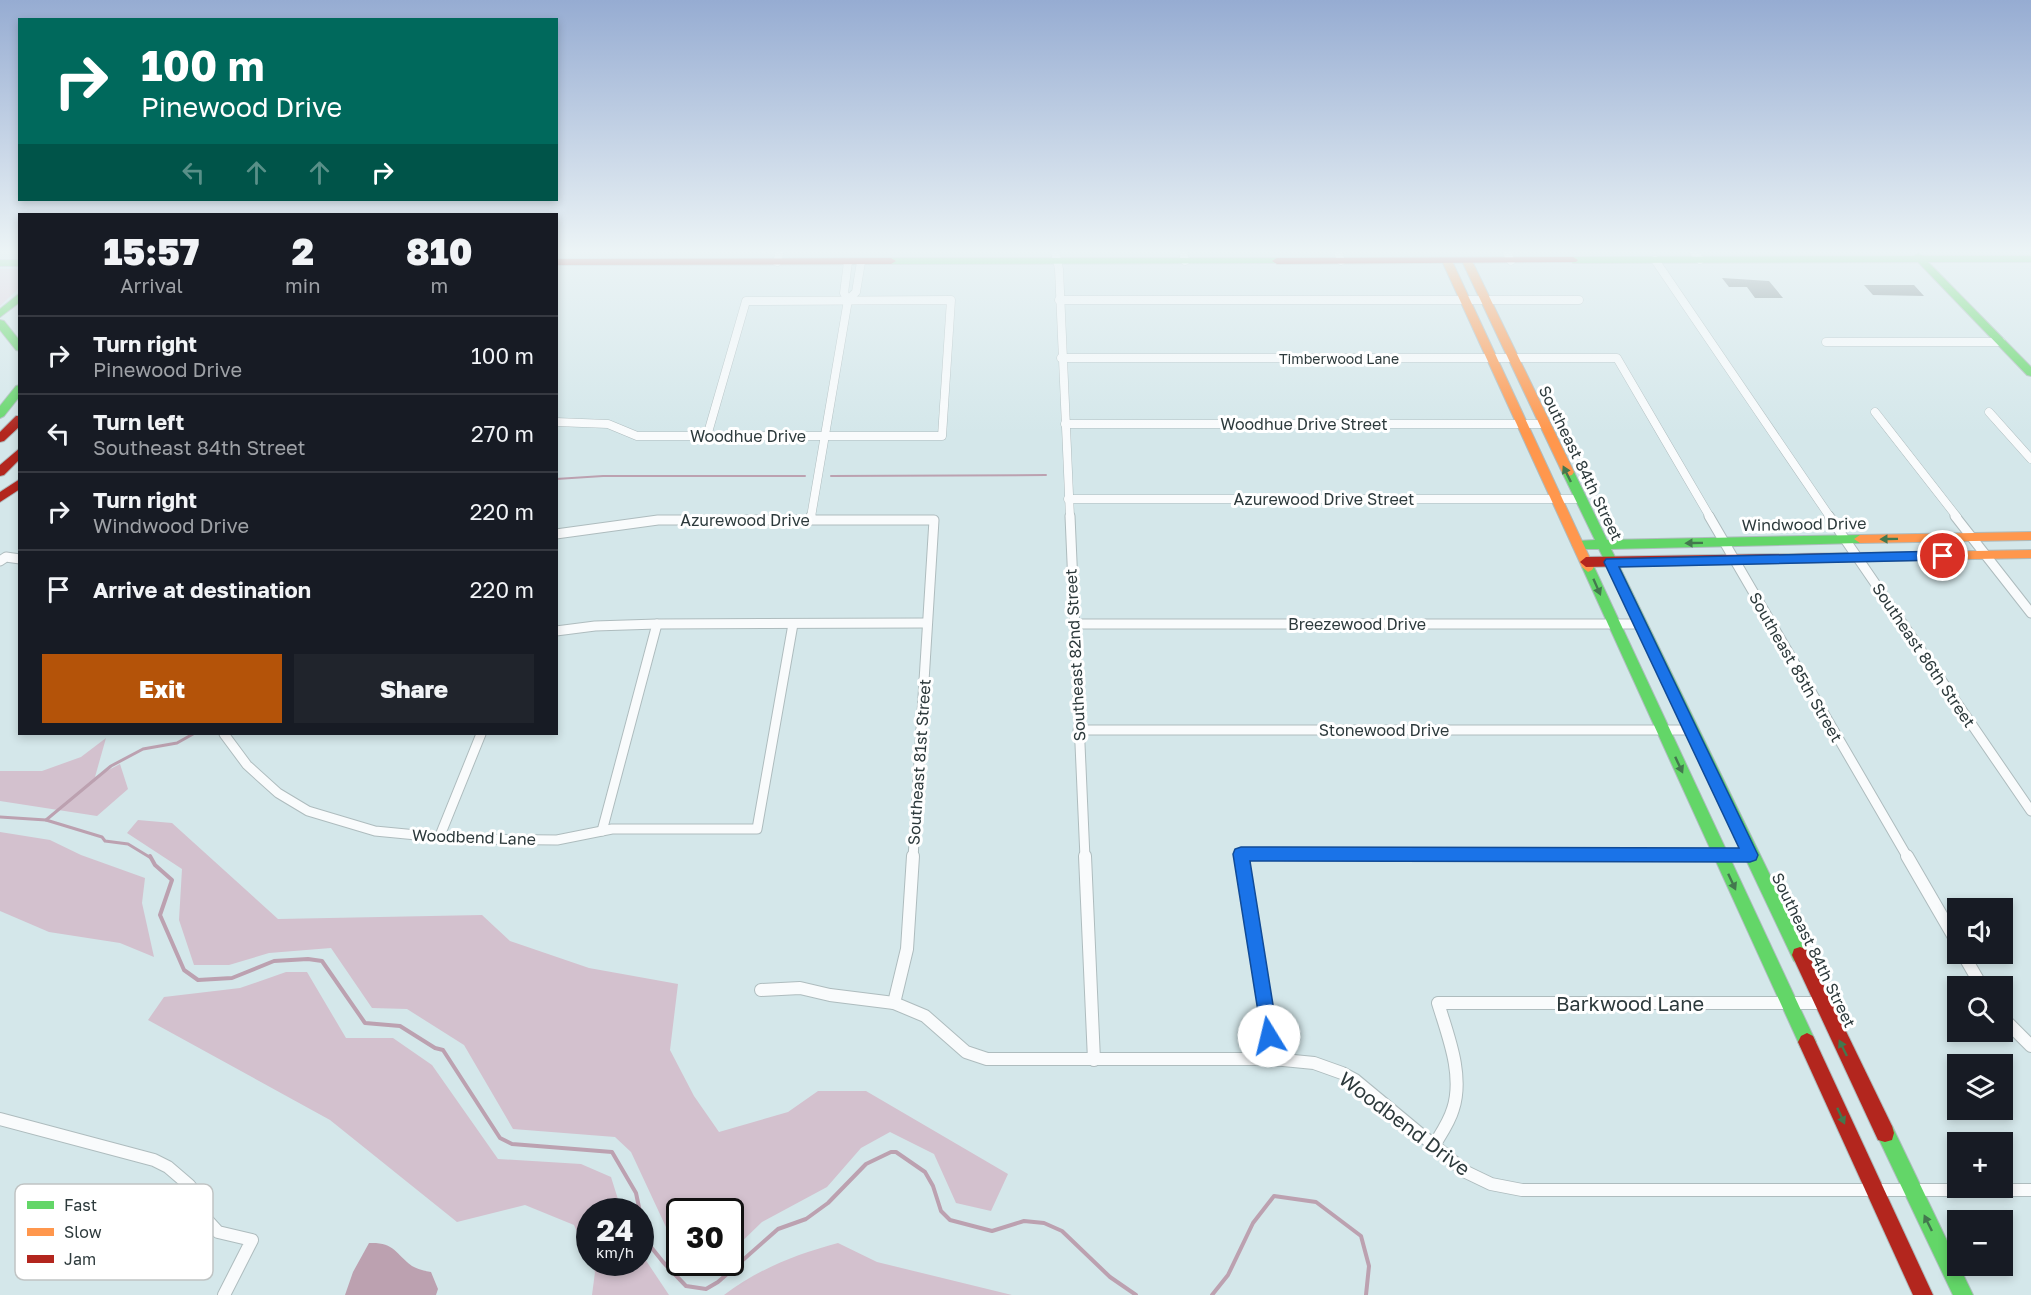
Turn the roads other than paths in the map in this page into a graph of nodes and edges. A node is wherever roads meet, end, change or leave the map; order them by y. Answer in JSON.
{"nodes":[{"id":1,"x":743,"y":311,"type":"edge"},
{"id":2,"x":846,"y":311,"type":"edge"},
{"id":3,"x":950,"y":311,"type":"edge"},
{"id":4,"x":1059,"y":311,"type":"edge"},
{"id":5,"x":1471,"y":311,"type":"edge"},
{"id":6,"x":1491,"y":311,"type":"edge"},
{"id":7,"x":1690,"y":311,"type":"edge"},
{"id":8,"x":1971,"y":311,"type":"edge"},
{"id":9,"x":0,"y":323,"type":"edge"},
{"id":10,"x":1826,"y":342,"type":"dead end"},
{"id":11,"x":2001,"y":342,"type":"junction"},
{"id":12,"x":18,"y":346,"type":"edge"},
{"id":13,"x":1061,"y":358,"type":"junction"},
{"id":14,"x":1492,"y":358,"type":"junction"},
{"id":15,"x":1514,"y":358,"type":"junction"},
{"id":16,"x":1617,"y":358,"type":"joint"},
{"id":17,"x":2031,"y":373,"type":"edge"},
{"id":18,"x":18,"y":391,"type":"edge"},
{"id":19,"x":1875,"y":412,"type":"dead end"},
{"id":20,"x":1989,"y":412,"type":"dead end"},
{"id":21,"x":0,"y":414,"type":"edge"},
{"id":22,"x":18,"y":421,"type":"edge"},
{"id":23,"x":558,"y":422,"type":"edge"},
{"id":24,"x":1065,"y":424,"type":"junction"},
{"id":25,"x":1522,"y":424,"type":"junction"},
{"id":26,"x":1544,"y":424,"type":"junction"},
{"id":27,"x":707,"y":436,"type":"junction"},
{"id":28,"x":825,"y":436,"type":"junction"},
{"id":29,"x":0,"y":438,"type":"edge"},
{"id":30,"x":18,"y":454,"type":"edge"},
{"id":31,"x":2031,"y":459,"type":"edge"},
{"id":32,"x":0,"y":472,"type":"edge"},
{"id":33,"x":18,"y":484,"type":"edge"},
{"id":34,"x":0,"y":498,"type":"edge"},
{"id":35,"x":1068,"y":499,"type":"junction"},
{"id":36,"x":1556,"y":499,"type":"junction"},
{"id":37,"x":1580,"y":499,"type":"junction"},
{"id":38,"x":810,"y":520,"type":"junction"},
{"id":39,"x":934,"y":520,"type":"joint"},
{"id":40,"x":558,"y":534,"type":"edge"},
{"id":41,"x":2031,"y":536,"type":"edge"},
{"id":42,"x":1971,"y":537,"type":"junction"},
{"id":43,"x":1846,"y":540,"type":"junction"},
{"id":44,"x":1723,"y":542,"type":"junction"},
{"id":45,"x":1602,"y":544,"type":"junction"},
{"id":46,"x":1578,"y":545,"type":"junction"},
{"id":47,"x":2031,"y":554,"type":"edge"},
{"id":48,"x":1985,"y":555,"type":"junction"},
{"id":49,"x":1858,"y":557,"type":"junction"},
{"id":50,"x":18,"y":559,"type":"edge"},
{"id":51,"x":1734,"y":560,"type":"junction"},
{"id":52,"x":0,"y":561,"type":"edge"},
{"id":53,"x":1586,"y":562,"type":"junction"},
{"id":54,"x":1610,"y":562,"type":"junction"},
{"id":55,"x":2031,"y":613,"type":"edge"},
{"id":56,"x":927,"y":623,"type":"junction"},
{"id":57,"x":657,"y":624,"type":"junction"},
{"id":58,"x":793,"y":624,"type":"junction"},
{"id":59,"x":1074,"y":624,"type":"junction"},
{"id":60,"x":1614,"y":624,"type":"junction"},
{"id":61,"x":1640,"y":624,"type":"junction"},
{"id":62,"x":558,"y":631,"type":"edge"},
{"id":63,"x":1078,"y":730,"type":"junction"},
{"id":64,"x":1662,"y":730,"type":"junction"},
{"id":65,"x":1691,"y":730,"type":"junction"},
{"id":66,"x":225,"y":735,"type":"edge"},
{"id":67,"x":481,"y":735,"type":"edge"},
{"id":68,"x":2031,"y":811,"type":"edge"},
{"id":69,"x":602,"y":831,"type":"junction"},
{"id":70,"x":439,"y":838,"type":"junction"},
{"id":71,"x":1720,"y":855,"type":"junction"},
{"id":72,"x":1750,"y":855,"type":"junction"},
{"id":73,"x":1947,"y":926,"type":"edge"},
{"id":74,"x":761,"y":990,"type":"dead end"},
{"id":75,"x":894,"y":1003,"type":"junction"},
{"id":76,"x":1788,"y":1003,"type":"junction"},
{"id":77,"x":1821,"y":1003,"type":"junction"},
{"id":78,"x":2013,"y":1028,"type":"edge"},
{"id":79,"x":2031,"y":1046,"type":"edge"},
{"id":80,"x":1273,"y":1059,"type":"junction"},
{"id":81,"x":1094,"y":1060,"type":"junction"},
{"id":82,"x":0,"y":1119,"type":"edge"},
{"id":83,"x":1433,"y":1147,"type":"junction"},
{"id":84,"x":188,"y":1184,"type":"edge"},
{"id":85,"x":1875,"y":1190,"type":"junction"},
{"id":86,"x":1912,"y":1190,"type":"junction"},
{"id":87,"x":2031,"y":1190,"type":"edge"},
{"id":88,"x":213,"y":1227,"type":"edge"},
{"id":89,"x":224,"y":1295,"type":"edge"},
{"id":90,"x":1923,"y":1295,"type":"edge"},
{"id":91,"x":1963,"y":1295,"type":"edge"}],
"edges":[{"from":1,"to":27,"type":"street"},
{"from":2,"to":28,"type":"street"},
{"from":3,"to":28,"type":"street","name":"Woodhue Drive"},
{"from":4,"to":13,"type":"street","name":"Southeast 82nd Street"},
{"from":5,"to":14,"type":"main road"},
{"from":6,"to":15,"type":"main road","name":"Southeast 84th Street"},
{"from":7,"to":43,"type":"street","name":"Southeast 86th Street"},
{"from":8,"to":11,"type":"main road"},
{"from":9,"to":12,"type":"main road"},
{"from":10,"to":11,"type":"street"},
{"from":11,"to":17,"type":"main road"},
{"from":13,"to":14,"type":"street","name":"Timberwood Lane"},
{"from":13,"to":24,"type":"street","name":"Southeast 82nd Street"},
{"from":14,"to":15,"type":"street","name":"Timberwood Lane"},
{"from":14,"to":25,"type":"main road"},
{"from":15,"to":16,"type":"street","name":"Timberwood Lane"},
{"from":15,"to":26,"type":"main road","name":"Southeast 84th Street"},
{"from":16,"to":44,"type":"street","name":"Southeast 85th Street"},
{"from":18,"to":21,"type":"main road"},
{"from":19,"to":42,"type":"street"},
{"from":20,"to":31,"type":"street"},
{"from":22,"to":29,"type":"main road"},
{"from":23,"to":27,"type":"street","name":"Woodhue Drive"},
{"from":24,"to":25,"type":"street","name":"Woodhue Drive Street"},
{"from":24,"to":35,"type":"street","name":"Southeast 82nd Street"},
{"from":25,"to":26,"type":"street","name":"Woodhue Drive Street"},
{"from":25,"to":36,"type":"main road"},
{"from":37,"to":26,"type":"main road","name":"Southeast 84th Street","one_way":true},
{"from":27,"to":28,"type":"street","name":"Woodhue Drive"},
{"from":28,"to":38,"type":"street"},
{"from":30,"to":32,"type":"main road"},
{"from":33,"to":34,"type":"main road"},
{"from":35,"to":36,"type":"street","name":"Azurewood Drive Street"},
{"from":35,"to":59,"type":"street","name":"Southeast 82nd Street"},
{"from":36,"to":37,"type":"street","name":"Azurewood Drive Street"},
{"from":36,"to":46,"type":"main road"},
{"from":37,"to":45,"type":"main road","name":"Southeast 84th Street"},
{"from":38,"to":39,"type":"street","name":"Azurewood Drive"},
{"from":38,"to":40,"type":"street","name":"Azurewood Drive"},
{"from":39,"to":56,"type":"street","name":"Southeast 81st Street"},
{"from":41,"to":42,"type":"main road","name":"Windwood Drive"},
{"from":42,"to":43,"type":"main road","name":"Windwood Drive","one_way":true},
{"from":42,"to":48,"type":"street"},
{"from":43,"to":44,"type":"main road","name":"Windwood Drive"},
{"from":43,"to":49,"type":"street","name":"Southeast 86th Street"},
{"from":44,"to":45,"type":"main road","name":"Windwood Drive","one_way":true},
{"from":44,"to":51,"type":"street","name":"Southeast 85th Street"},
{"from":45,"to":46,"type":"main road","name":"Windwood Drive"},
{"from":45,"to":54,"type":"main road","name":"Southeast 84th Street"},
{"from":46,"to":53,"type":"main road"},
{"from":47,"to":48,"type":"main road","name":"Windwood Drive"},
{"from":48,"to":49,"type":"main road","name":"Windwood Drive"},
{"from":48,"to":55,"type":"street"},
{"from":49,"to":51,"type":"main road","name":"Windwood Drive"},
{"from":49,"to":68,"type":"street","name":"Southeast 86th Street"},
{"from":50,"to":52,"type":"street"},
{"from":51,"to":54,"type":"main road","name":"Windwood Drive"},
{"from":51,"to":73,"type":"street","name":"Southeast 85th Street"},
{"from":53,"to":54,"type":"main road","name":"Windwood Drive"},
{"from":53,"to":60,"type":"main road","one_way":true},
{"from":54,"to":61,"type":"main road","name":"Southeast 84th Street"},
{"from":56,"to":58,"type":"street"},
{"from":56,"to":75,"type":"street","name":"Southeast 81st Street"},
{"from":57,"to":58,"type":"street"},
{"from":57,"to":62,"type":"street"},
{"from":57,"to":69,"type":"street"},
{"from":58,"to":69,"type":"street","name":"Woodbend Lane"},
{"from":59,"to":60,"type":"street","name":"Breezewood Drive"},
{"from":59,"to":63,"type":"street","name":"Southeast 82nd Street"},
{"from":60,"to":61,"type":"street","name":"Breezewood Drive"},
{"from":60,"to":64,"type":"main road"},
{"from":61,"to":65,"type":"main road","name":"Southeast 84th Street"},
{"from":63,"to":64,"type":"street","name":"Stonewood Drive"},
{"from":63,"to":81,"type":"street","name":"Southeast 82nd Street"},
{"from":64,"to":65,"type":"street","name":"Stonewood Drive"},
{"from":64,"to":71,"type":"main road","one_way":true},
{"from":65,"to":72,"type":"main road","name":"Southeast 84th Street"},
{"from":66,"to":70,"type":"street","name":"Woodbend Lane"},
{"from":67,"to":70,"type":"street"},
{"from":69,"to":70,"type":"street","name":"Woodbend Lane"},
{"from":71,"to":72,"type":"street"},
{"from":71,"to":76,"type":"main road","one_way":true},
{"from":71,"to":80,"type":"street"},
{"from":72,"to":77,"type":"main road","name":"Southeast 84th Street"},
{"from":74,"to":75,"type":"street","name":"Woodbend Drive"},
{"from":75,"to":81,"type":"street","name":"Woodbend Drive"},
{"from":76,"to":77,"type":"street","name":"Barkwood Lane"},
{"from":76,"to":83,"type":"street","name":"Barkwood Lane"},
{"from":76,"to":85,"type":"main road","one_way":true},
{"from":86,"to":77,"type":"main road","name":"Southeast 84th Street","one_way":true},
{"from":78,"to":79,"type":"street"},
{"from":80,"to":81,"type":"street","name":"Woodbend Drive"},
{"from":80,"to":83,"type":"street","name":"Woodbend Drive"},
{"from":82,"to":84,"type":"street"},
{"from":83,"to":85,"type":"street","name":"Woodbend Drive"},
{"from":85,"to":86,"type":"street","name":"Woodbend Drive"},
{"from":85,"to":90,"type":"main road"},
{"from":86,"to":87,"type":"street","name":"Woodbend Drive"},
{"from":91,"to":86,"type":"main road","name":"Southeast 84th Street","one_way":true},
{"from":88,"to":89,"type":"street"}]}
